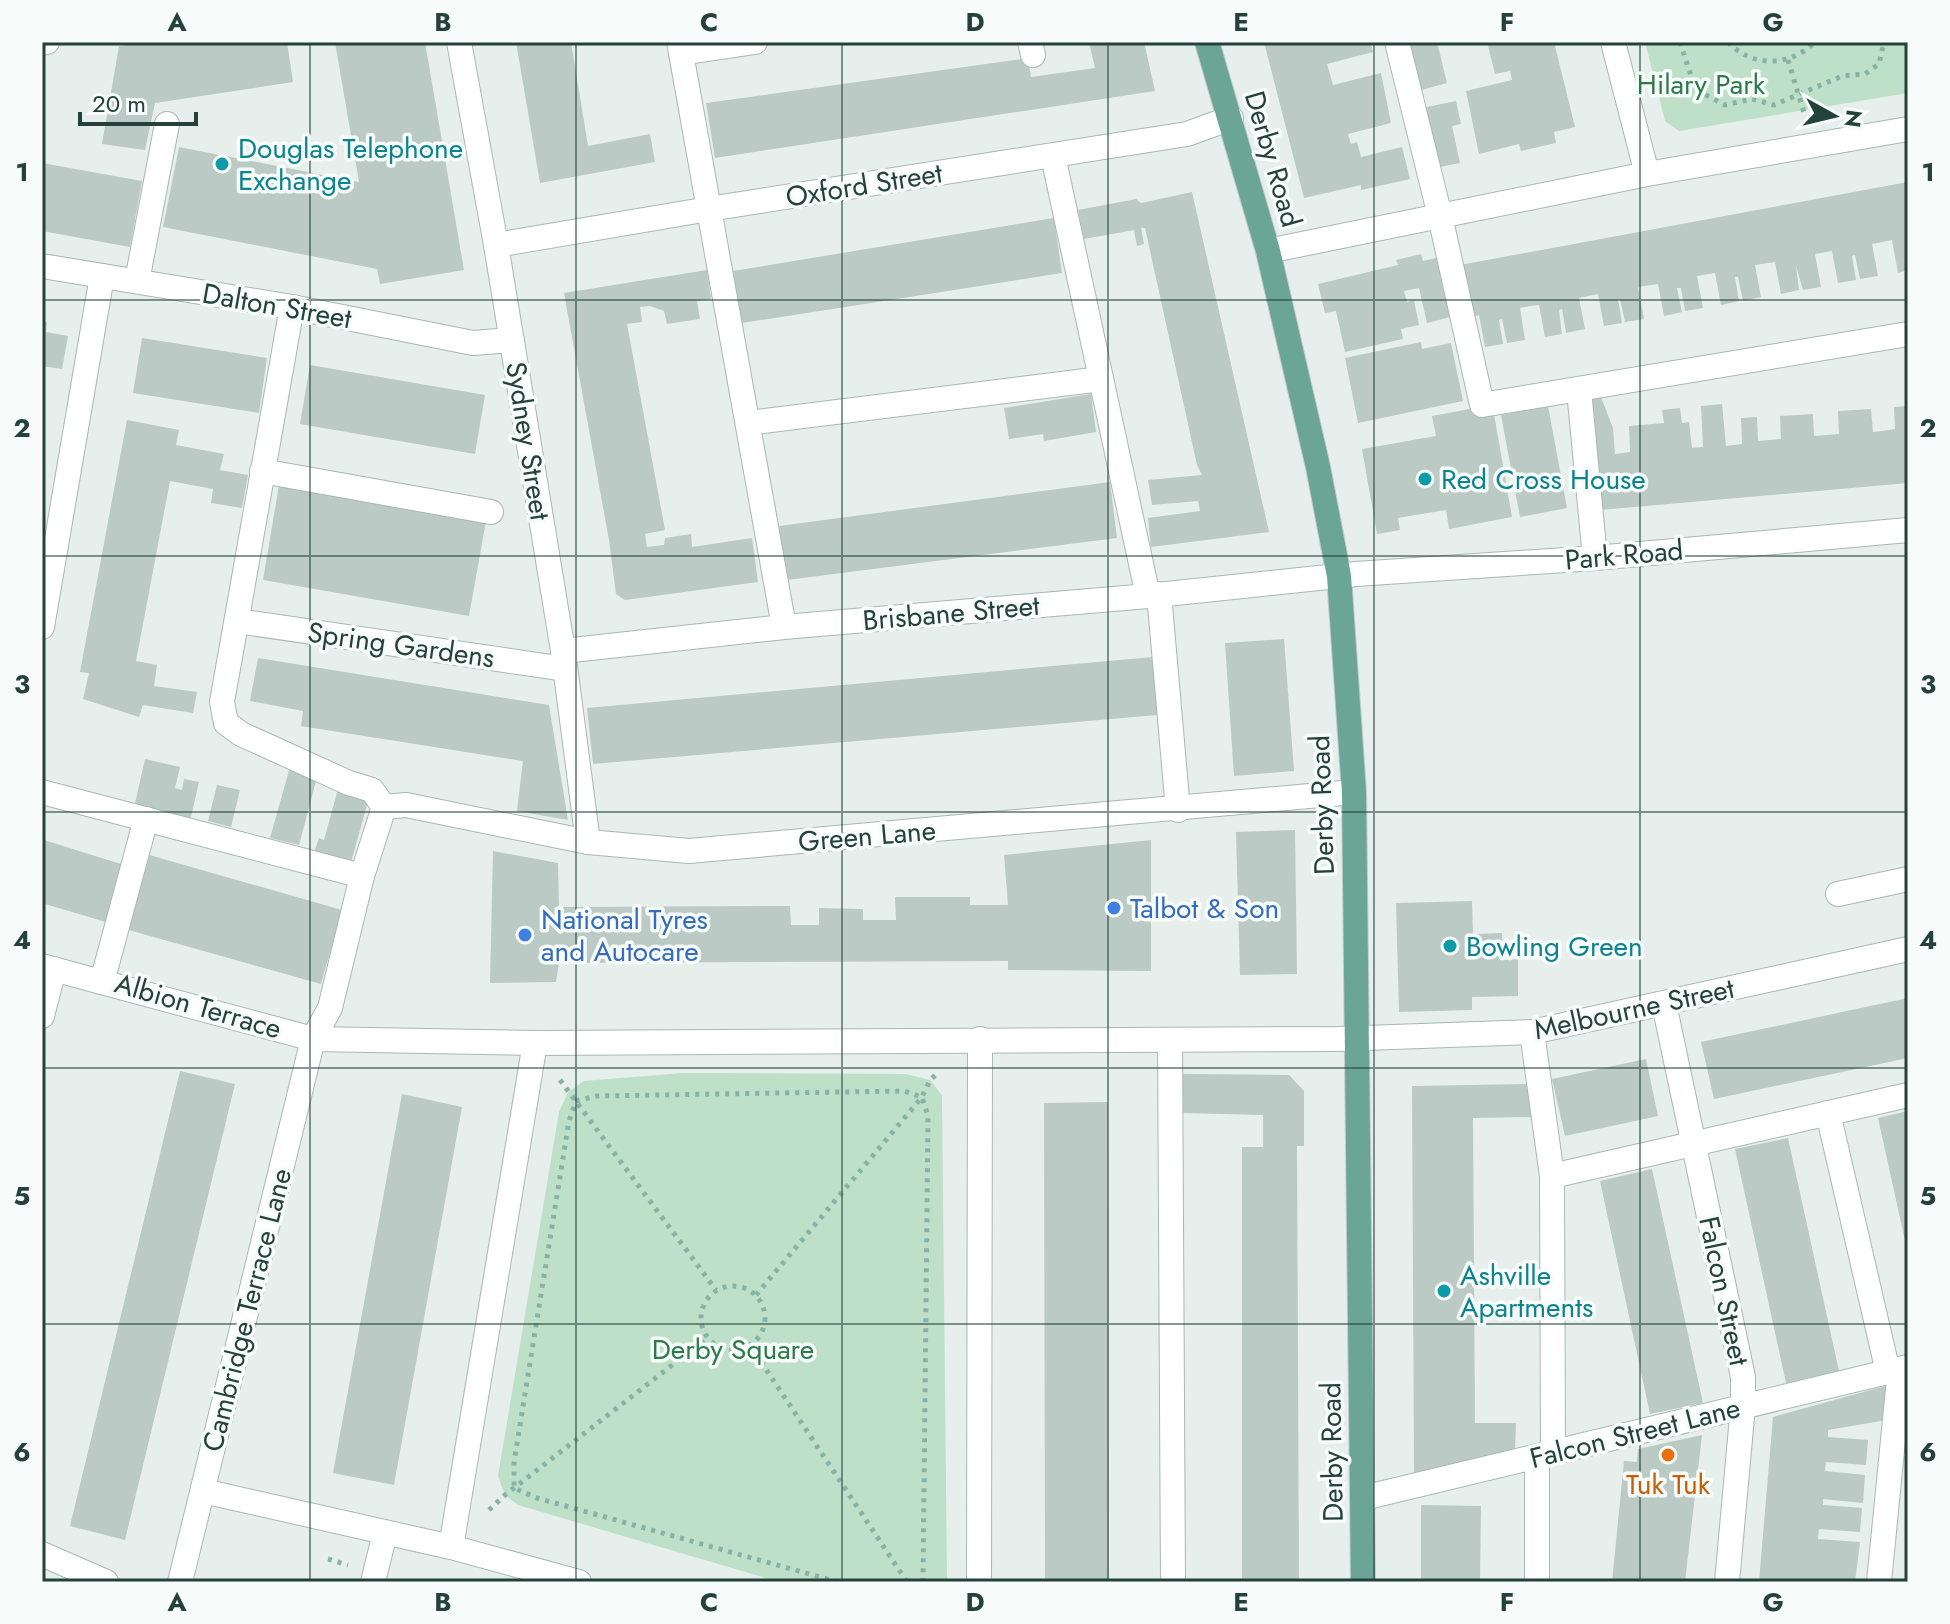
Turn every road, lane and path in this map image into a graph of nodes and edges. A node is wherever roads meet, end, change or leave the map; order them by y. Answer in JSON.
{"nodes":[{"id":1,"x":459,"y":42,"type":"edge"},
{"id":2,"x":755,"y":42,"type":"edge"},
{"id":3,"x":1207,"y":42,"type":"edge"},
{"id":4,"x":1397,"y":42,"type":"edge"},
{"id":5,"x":1613,"y":42,"type":"edge"},
{"id":6,"x":1680,"y":42,"type":"edge"},
{"id":7,"x":1728,"y":42,"type":"edge"},
{"id":8,"x":1815,"y":42,"type":"edge"},
{"id":9,"x":1884,"y":42,"type":"edge"},
{"id":10,"x":680,"y":47,"type":"edge"},
{"id":11,"x":1788,"y":60,"type":"junction"},
{"id":12,"x":1798,"y":94,"type":"junction"},
{"id":13,"x":1231,"y":118,"type":"junction"},
{"id":14,"x":167,"y":124,"type":"dead end"},
{"id":15,"x":1908,"y":129,"type":"edge"},
{"id":16,"x":1813,"y":146,"type":"junction"},
{"id":17,"x":1053,"y":156,"type":"junction"},
{"id":18,"x":1647,"y":174,"type":"junction"},
{"id":19,"x":709,"y":209,"type":"junction"},
{"id":20,"x":1440,"y":216,"type":"junction"},
{"id":21,"x":496,"y":245,"type":"junction"},
{"id":22,"x":1268,"y":251,"type":"junction"},
{"id":23,"x":42,"y":266,"type":"edge"},
{"id":24,"x":102,"y":276,"type":"junction"},
{"id":25,"x":137,"y":281,"type":"junction"},
{"id":26,"x":292,"y":307,"type":"junction"},
{"id":27,"x":1908,"y":334,"type":"edge"},
{"id":28,"x":512,"y":340,"type":"junction"},
{"id":29,"x":1101,"y":379,"type":"junction"},
{"id":30,"x":1579,"y":390,"type":"junction"},
{"id":31,"x":748,"y":423,"type":"junction"},
{"id":32,"x":262,"y":471,"type":"junction"},
{"id":33,"x":491,"y":512,"type":"dead end"},
{"id":34,"x":1908,"y":530,"type":"edge"},
{"id":35,"x":1595,"y":558,"type":"junction"},
{"id":36,"x":1339,"y":576,"type":"junction"},
{"id":37,"x":1154,"y":595,"type":"junction"},
{"id":38,"x":237,"y":621,"type":"junction"},
{"id":39,"x":42,"y":627,"type":"edge"},
{"id":40,"x":784,"y":627,"type":"junction"},
{"id":41,"x":564,"y":660,"type":"junction"},
{"id":42,"x":42,"y":792,"type":"edge"},
{"id":43,"x":1354,"y":792,"type":"junction"},
{"id":44,"x":384,"y":807,"type":"junction"},
{"id":45,"x":1178,"y":810,"type":"junction"},
{"id":46,"x":146,"y":819,"type":"junction"},
{"id":47,"x":588,"y":842,"type":"junction"},
{"id":48,"x":362,"y":876,"type":"junction"},
{"id":49,"x":1908,"y":879,"type":"edge"},
{"id":50,"x":1838,"y":894,"type":"dead end"},
{"id":51,"x":1908,"y":949,"type":"edge"},
{"id":52,"x":48,"y":968,"type":"edge"},
{"id":53,"x":102,"y":982,"type":"junction"},
{"id":54,"x":1664,"y":1004,"type":"junction"},
{"id":55,"x":42,"y":1016,"type":"edge"},
{"id":56,"x":1532,"y":1032,"type":"junction"},
{"id":57,"x":313,"y":1039,"type":"junction"},
{"id":58,"x":980,"y":1039,"type":"junction"},
{"id":59,"x":1356,"y":1039,"type":"junction"},
{"id":60,"x":1170,"y":1040,"type":"junction"},
{"id":61,"x":535,"y":1043,"type":"junction"},
{"id":62,"x":1908,"y":1095,"type":"edge"},
{"id":63,"x":922,"y":1097,"type":"junction"},
{"id":64,"x":576,"y":1101,"type":"junction"},
{"id":65,"x":1828,"y":1113,"type":"junction"},
{"id":66,"x":1694,"y":1144,"type":"junction"},
{"id":67,"x":1552,"y":1176,"type":"junction"},
{"id":68,"x":716,"y":1290,"type":"junction"},
{"id":69,"x":756,"y":1295,"type":"junction"},
{"id":70,"x":707,"y":1338,"type":"junction"},
{"id":71,"x":750,"y":1345,"type":"junction"},
{"id":72,"x":1899,"y":1369,"type":"edge"},
{"id":73,"x":1743,"y":1406,"type":"junction"},
{"id":74,"x":1545,"y":1455,"type":"junction"},
{"id":75,"x":514,"y":1488,"type":"junction"},
{"id":76,"x":203,"y":1491,"type":"junction"},
{"id":77,"x":1363,"y":1498,"type":"junction"},
{"id":78,"x":385,"y":1533,"type":"junction"},
{"id":79,"x":451,"y":1547,"type":"junction"},
{"id":80,"x":42,"y":1554,"type":"edge"},
{"id":81,"x":106,"y":1582,"type":"edge"},
{"id":82,"x":180,"y":1582,"type":"edge"},
{"id":83,"x":373,"y":1582,"type":"edge"},
{"id":84,"x":579,"y":1582,"type":"edge"},
{"id":85,"x":838,"y":1582,"type":"edge"},
{"id":86,"x":907,"y":1582,"type":"edge"},
{"id":87,"x":923,"y":1582,"type":"edge"},
{"id":88,"x":979,"y":1582,"type":"edge"},
{"id":89,"x":1173,"y":1582,"type":"edge"},
{"id":90,"x":1363,"y":1582,"type":"edge"},
{"id":91,"x":1537,"y":1582,"type":"edge"},
{"id":92,"x":1727,"y":1582,"type":"edge"},
{"id":93,"x":1879,"y":1582,"type":"edge"}],
"edges":[{"from":1,"to":21,"type":"street","name":"Sydney Street"},
{"from":2,"to":10,"type":"street"},
{"from":3,"to":13,"type":"main road","name":"Derby Road"},
{"from":4,"to":20,"type":"street"},
{"from":5,"to":18,"type":"street"},
{"from":6,"to":12,"type":"path"},
{"from":7,"to":11,"type":"path"},
{"from":8,"to":11,"type":"path"},
{"from":9,"to":12,"type":"path"},
{"from":10,"to":19,"type":"street"},
{"from":11,"to":12,"type":"path"},
{"from":12,"to":16,"type":"path"},
{"from":13,"to":17,"type":"street","name":"Oxford Street"},
{"from":13,"to":22,"type":"main road","name":"Derby Road"},
{"from":14,"to":25,"type":"street"},
{"from":15,"to":16,"type":"street"},
{"from":16,"to":18,"type":"street"},
{"from":17,"to":19,"type":"street","name":"Oxford Street"},
{"from":17,"to":29,"type":"street"},
{"from":18,"to":20,"type":"street"},
{"from":19,"to":21,"type":"street","name":"Oxford Street"},
{"from":19,"to":31,"type":"street"},
{"from":20,"to":22,"type":"street"},
{"from":20,"to":30,"type":"street"},
{"from":21,"to":28,"type":"street","name":"Sydney Street"},
{"from":22,"to":36,"type":"main road","name":"Derby Road"},
{"from":23,"to":24,"type":"street","name":"Dalton Street"},
{"from":24,"to":25,"type":"street","name":"Dalton Street"},
{"from":24,"to":39,"type":"street"},
{"from":25,"to":26,"type":"street","name":"Dalton Street"},
{"from":26,"to":28,"type":"street","name":"Dalton Street"},
{"from":26,"to":32,"type":"street"},
{"from":27,"to":30,"type":"street"},
{"from":28,"to":41,"type":"street","name":"Sydney Street"},
{"from":29,"to":31,"type":"street"},
{"from":29,"to":37,"type":"street"},
{"from":30,"to":35,"type":"street"},
{"from":31,"to":40,"type":"street"},
{"from":32,"to":33,"type":"street"},
{"from":32,"to":38,"type":"street"},
{"from":34,"to":35,"type":"street","name":"Park Road"},
{"from":35,"to":36,"type":"street","name":"Park Road"},
{"from":36,"to":37,"type":"street","name":"Brisbane Street"},
{"from":36,"to":43,"type":"main road","name":"Derby Road"},
{"from":37,"to":40,"type":"street","name":"Brisbane Street"},
{"from":37,"to":45,"type":"street"},
{"from":38,"to":41,"type":"street","name":"Spring Gardens"},
{"from":38,"to":44,"type":"street"},
{"from":40,"to":41,"type":"street","name":"Brisbane Street"},
{"from":41,"to":47,"type":"street","name":"Sydney Street"},
{"from":42,"to":46,"type":"street"},
{"from":43,"to":45,"type":"street","name":"Green Lane"},
{"from":43,"to":59,"type":"main road","name":"Derby Road"},
{"from":44,"to":47,"type":"street","name":"Green Lane"},
{"from":44,"to":48,"type":"street","name":"Cambridge Terrace Lane"},
{"from":45,"to":47,"type":"street","name":"Green Lane"},
{"from":46,"to":48,"type":"street"},
{"from":46,"to":53,"type":"street","name":"Albion Terrace"},
{"from":48,"to":57,"type":"street","name":"Cambridge Terrace Lane"},
{"from":49,"to":50,"type":"street"},
{"from":51,"to":54,"type":"street","name":"Melbourne Street"},
{"from":52,"to":53,"type":"street"},
{"from":52,"to":55,"type":"street"},
{"from":53,"to":57,"type":"street","name":"Albion Terrace"},
{"from":54,"to":56,"type":"street","name":"Melbourne Street"},
{"from":54,"to":66,"type":"street","name":"Falcon Street"},
{"from":56,"to":59,"type":"street","name":"Melbourne Street"},
{"from":56,"to":67,"type":"street"},
{"from":57,"to":61,"type":"street"},
{"from":57,"to":76,"type":"street","name":"Cambridge Terrace Lane"},
{"from":58,"to":60,"type":"street"},
{"from":58,"to":61,"type":"street"},
{"from":58,"to":63,"type":"path"},
{"from":58,"to":88,"type":"street"},
{"from":59,"to":60,"type":"street"},
{"from":59,"to":77,"type":"main road","name":"Derby Road"},
{"from":60,"to":89,"type":"street"},
{"from":61,"to":64,"type":"path"},
{"from":61,"to":79,"type":"street"},
{"from":62,"to":65,"type":"street"},
{"from":63,"to":64,"type":"path"},
{"from":63,"to":69,"type":"path"},
{"from":63,"to":87,"type":"path"},
{"from":64,"to":68,"type":"path"},
{"from":64,"to":75,"type":"path"},
{"from":65,"to":66,"type":"street"},
{"from":65,"to":72,"type":"street"},
{"from":66,"to":67,"type":"street"},
{"from":66,"to":73,"type":"street","name":"Falcon Street"},
{"from":67,"to":74,"type":"street"},
{"from":68,"to":69,"type":"path"},
{"from":68,"to":70,"type":"path"},
{"from":69,"to":71,"type":"path"},
{"from":70,"to":71,"type":"path"},
{"from":70,"to":75,"type":"path"},
{"from":71,"to":86,"type":"path"},
{"from":72,"to":73,"type":"street","name":"Falcon Street Lane"},
{"from":72,"to":93,"type":"street"},
{"from":73,"to":74,"type":"street","name":"Falcon Street Lane"},
{"from":73,"to":92,"type":"street","name":"Falcon Street"},
{"from":74,"to":77,"type":"street","name":"Falcon Street Lane"},
{"from":74,"to":91,"type":"street"},
{"from":75,"to":79,"type":"path"},
{"from":75,"to":85,"type":"path"},
{"from":76,"to":78,"type":"street"},
{"from":76,"to":82,"type":"street","name":"Cambridge Terrace Lane"},
{"from":77,"to":90,"type":"main road","name":"Derby Road"},
{"from":78,"to":79,"type":"street"},
{"from":78,"to":83,"type":"street"},
{"from":79,"to":84,"type":"street"},
{"from":80,"to":81,"type":"street"}]}
